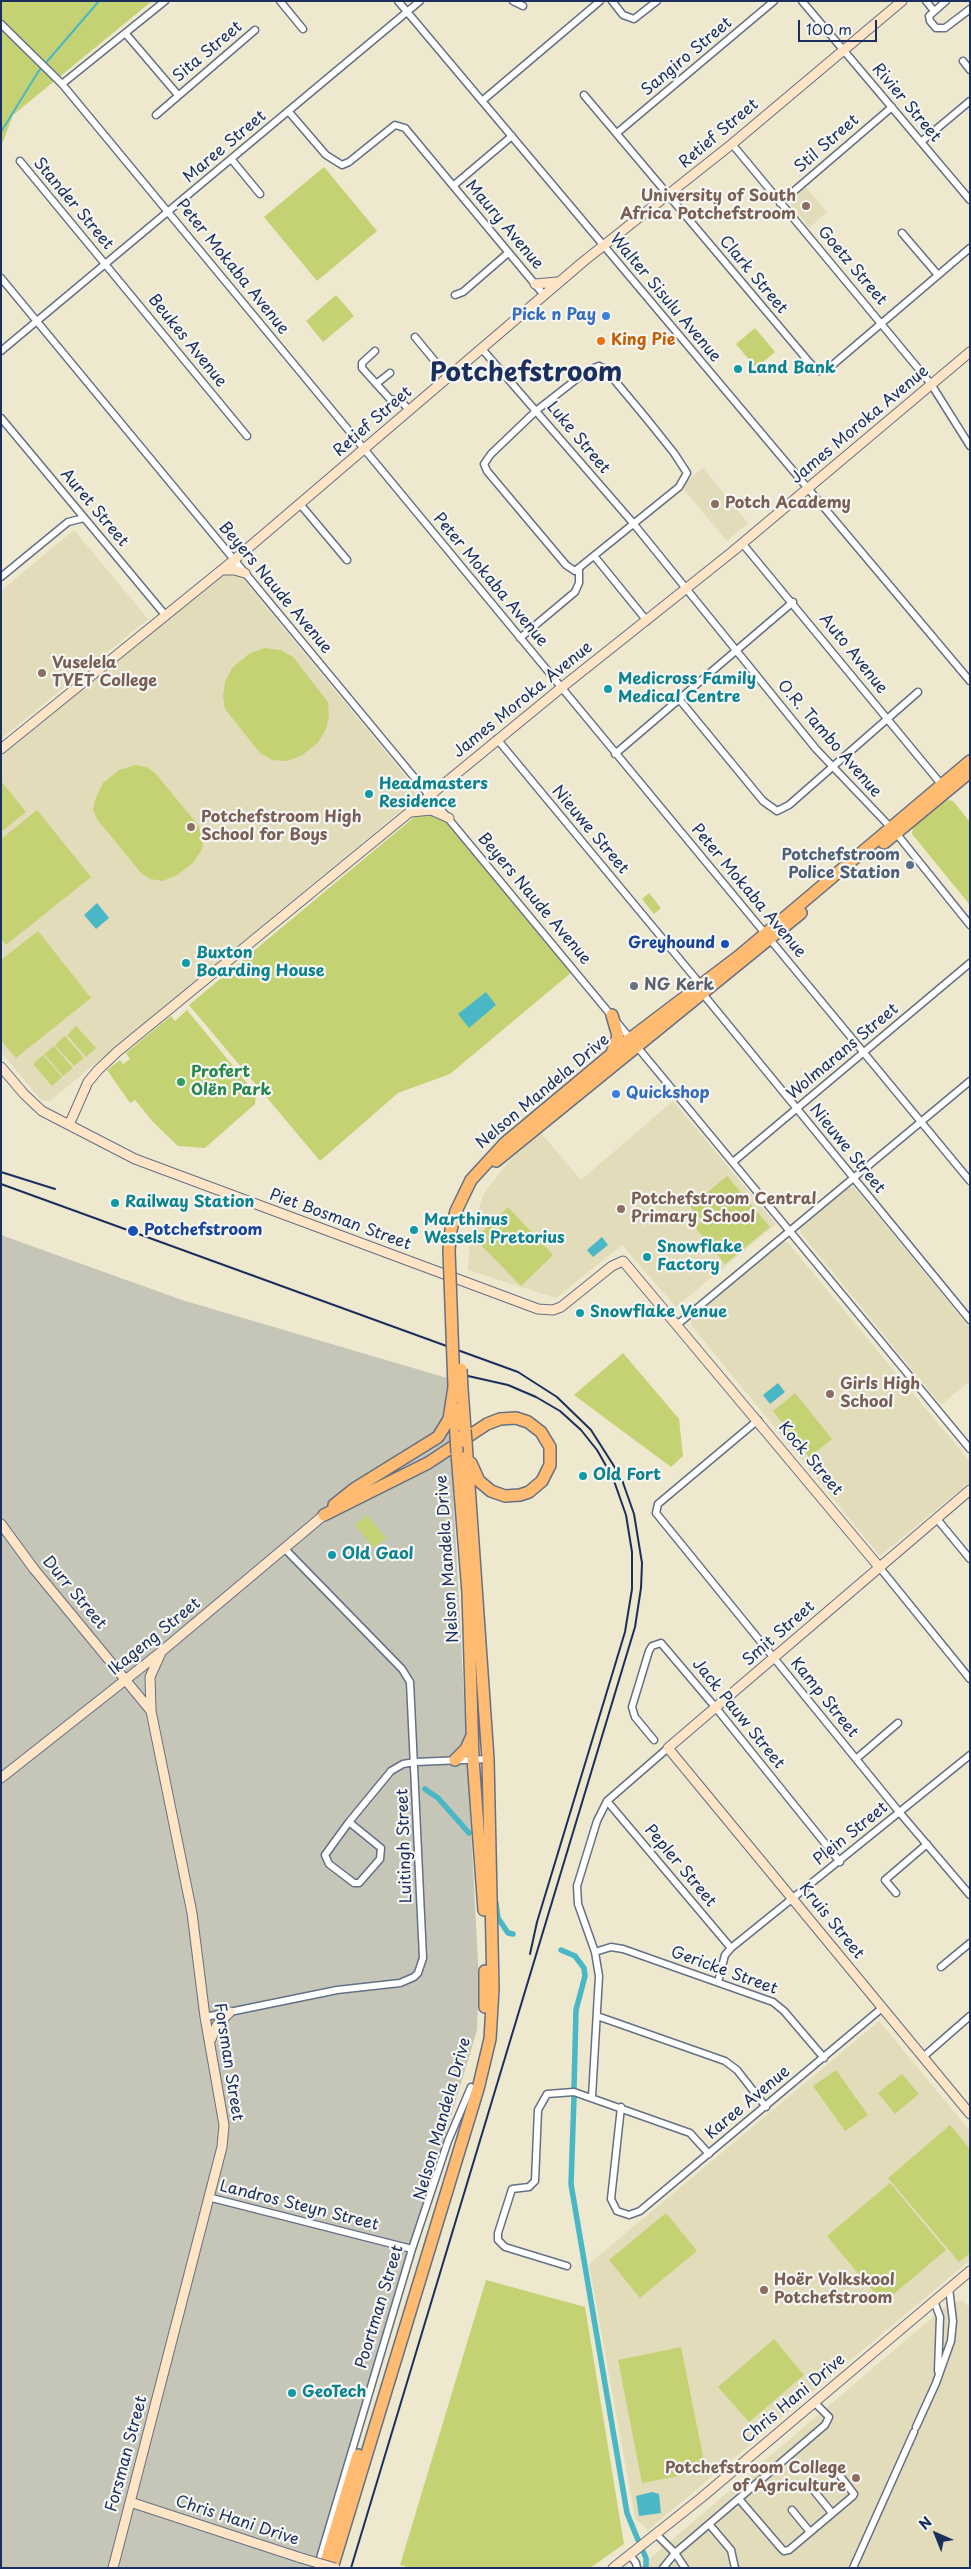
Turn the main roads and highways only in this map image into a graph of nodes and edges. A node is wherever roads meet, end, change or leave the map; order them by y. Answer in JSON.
{"nodes":[{"id":1,"x":970,"y":761,"type":"edge"},
{"id":2,"x":970,"y":772,"type":"edge"},
{"id":3,"x":893,"y":831,"type":"junction"},
{"id":4,"x":612,"y":1016,"type":"road end"},
{"id":5,"x":634,"y":1041,"type":"junction"},
{"id":6,"x":612,"y":1054,"type":"junction"},
{"id":7,"x":454,"y":1232,"type":"junction"},
{"id":8,"x":458,"y":1388,"type":"junction"},
{"id":9,"x":463,"y":1448,"type":"junction"},
{"id":10,"x":472,"y":1736,"type":"junction"},
{"id":11,"x":454,"y":1760,"type":"road end"},
{"id":12,"x":324,"y":2568,"type":"edge"},
{"id":13,"x":334,"y":2568,"type":"edge"}],
"edges":[{"from":1,"to":3,"type":"highway","name":"Nelson Mandela Drive"},
{"from":2,"to":3,"type":"highway","name":"Nelson Mandela Drive"},
{"from":3,"to":5,"type":"highway","name":"Nelson Mandela Drive"},
{"from":4,"to":6,"type":"highway"},
{"from":5,"to":6,"type":"highway","name":"Nelson Mandela Drive"},
{"from":5,"to":7,"type":"highway","name":"Nelson Mandela Drive"},
{"from":6,"to":7,"type":"highway","name":"Nelson Mandela Drive"},
{"from":7,"to":8,"type":"highway","name":"Nelson Mandela Drive","bridge":true},
{"from":8,"to":9,"type":"highway","name":"Nelson Mandela Drive","bridge":true},
{"from":8,"to":9,"type":"highway"},
{"from":9,"to":10,"type":"highway","name":"Nelson Mandela Drive"},
{"from":9,"to":13,"type":"highway","name":"Nelson Mandela Drive"},
{"from":10,"to":11,"type":"highway"},
{"from":10,"to":12,"type":"highway","name":"Nelson Mandela Drive"}]}
